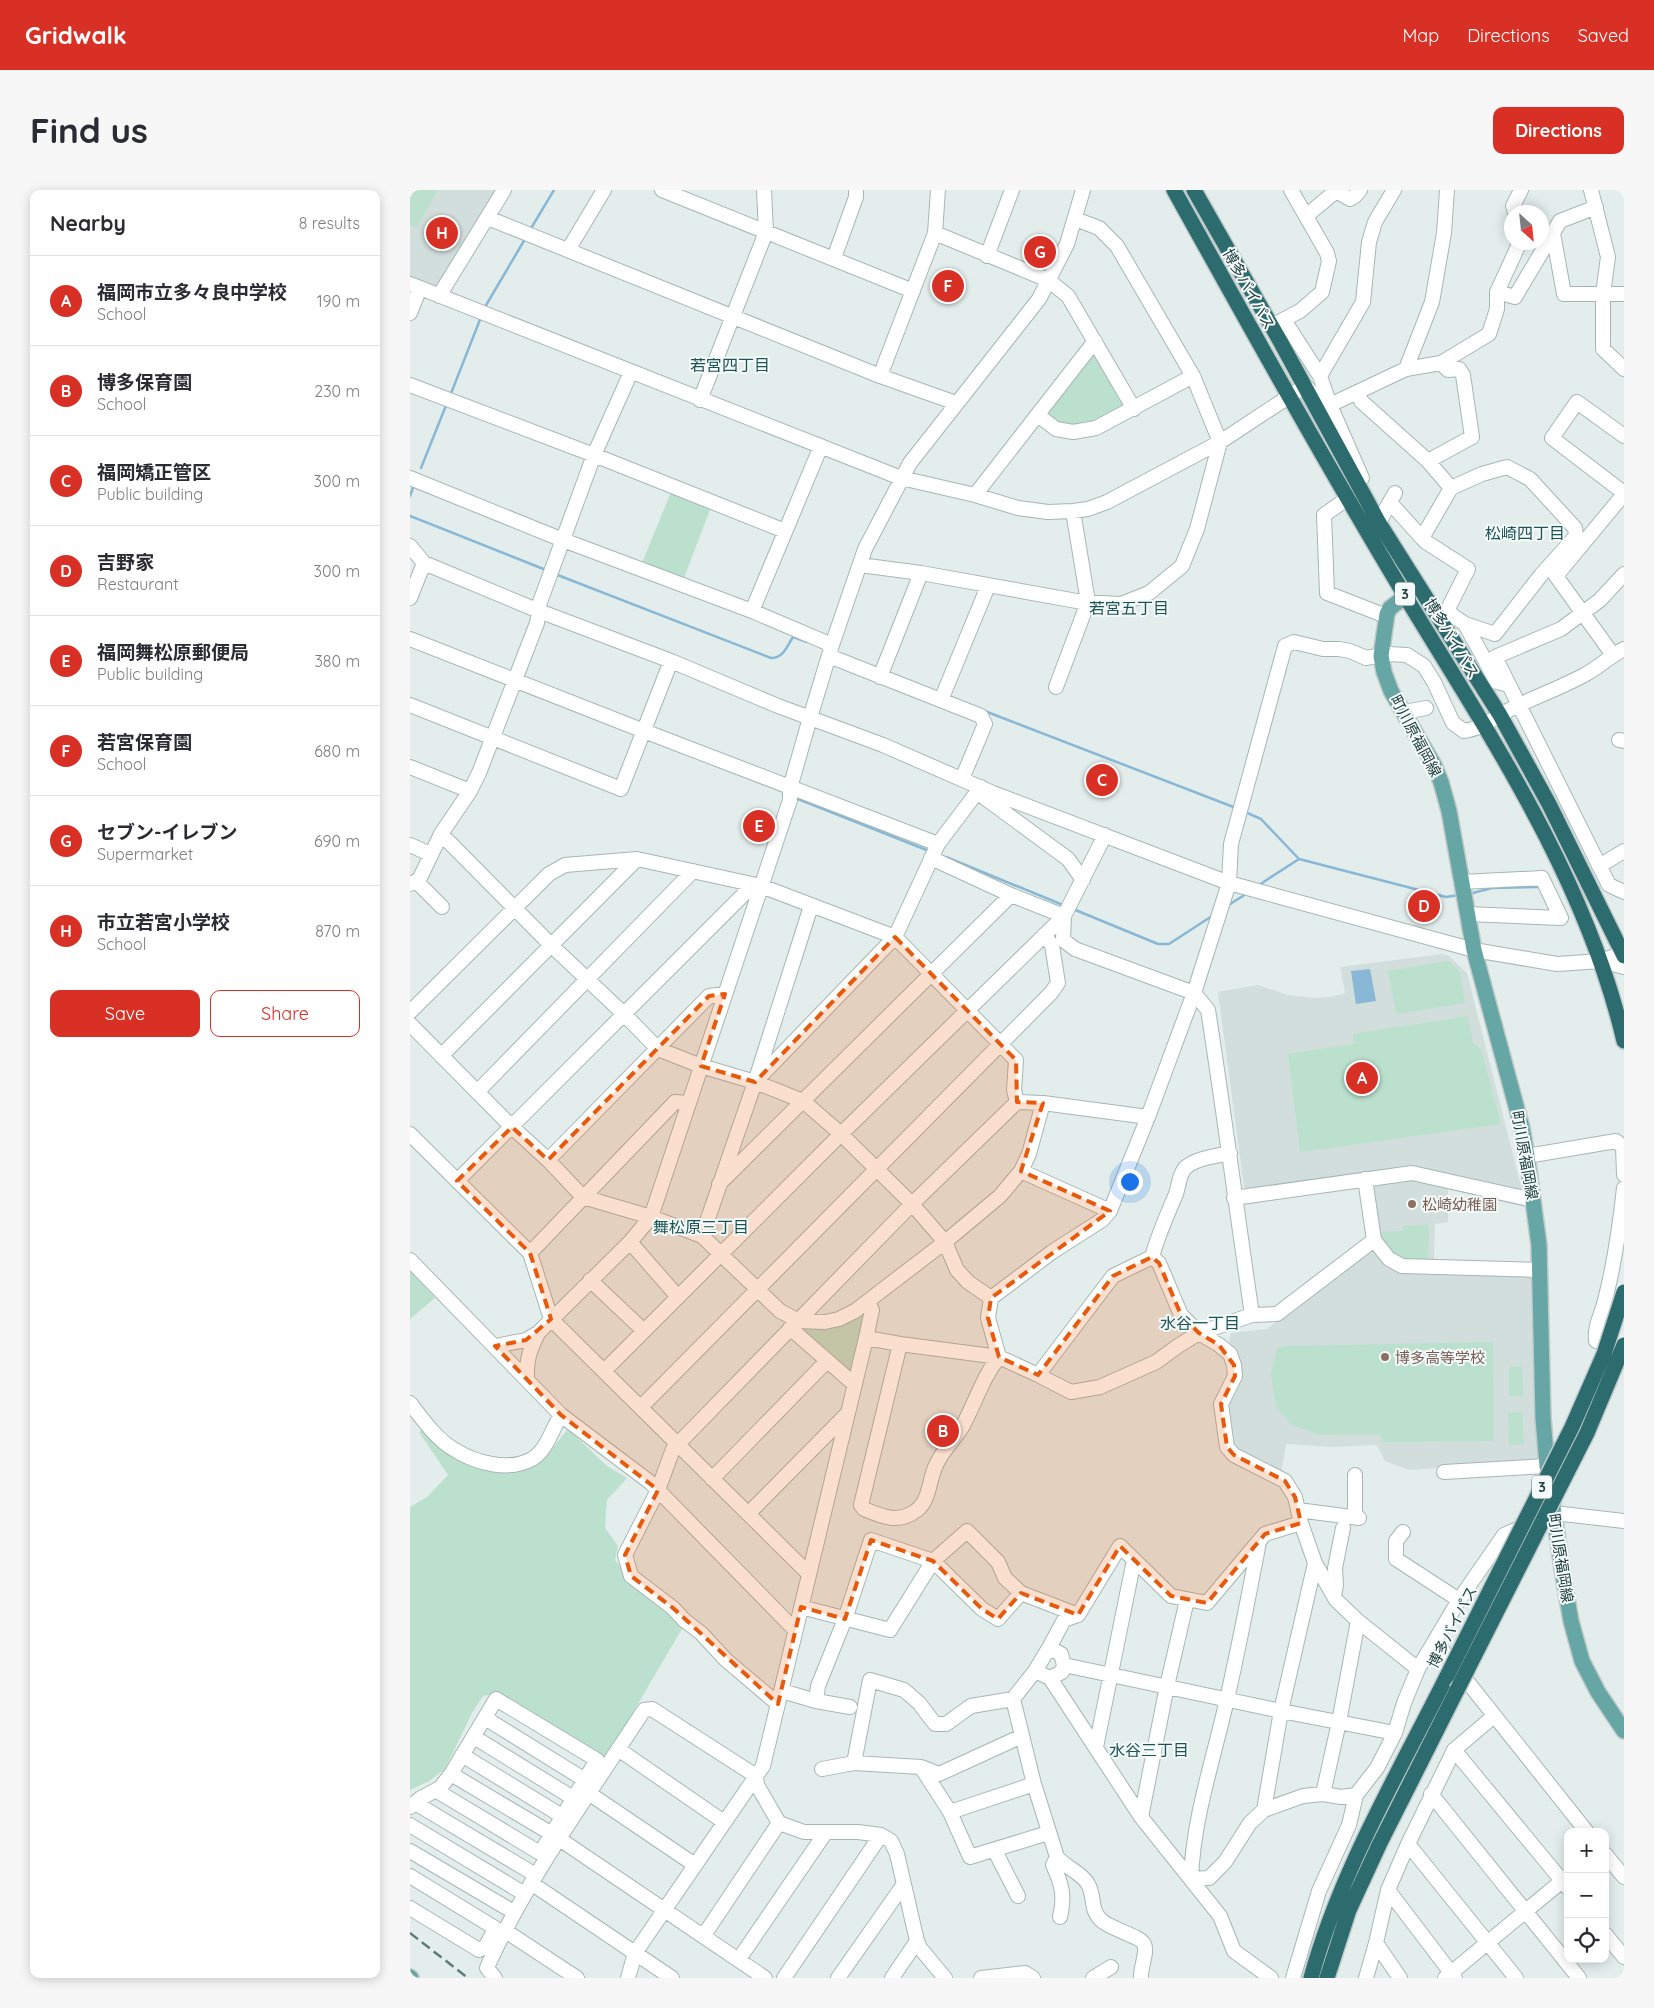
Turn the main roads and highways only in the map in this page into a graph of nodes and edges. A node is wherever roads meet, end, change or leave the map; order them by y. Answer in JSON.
{"nodes":[{"id":1,"x":1174,"y":190,"type":"edge"},
{"id":2,"x":1194,"y":190,"type":"edge"},
{"id":3,"x":1406,"y":596,"type":"junction"},
{"id":4,"x":1624,"y":957,"type":"edge"},
{"id":5,"x":1624,"y":1041,"type":"edge"},
{"id":6,"x":1624,"y":1292,"type":"edge"},
{"id":7,"x":1624,"y":1345,"type":"edge"},
{"id":8,"x":1620,"y":1716,"type":"edge"},
{"id":9,"x":1624,"y":1731,"type":"edge"},
{"id":10,"x":1311,"y":1978,"type":"edge"},
{"id":11,"x":1327,"y":1978,"type":"edge"}],
"edges":[{"from":1,"to":3,"type":"highway","name":"博多バイパス","number":"3"},
{"from":2,"to":4,"type":"highway","name":"博多バイパス","number":"3"},
{"from":3,"to":5,"type":"highway","name":"博多バイパス","number":"3"},
{"from":3,"to":8,"type":"main road","name":"町川原福岡線"},
{"from":6,"to":10,"type":"highway","name":"博多バイパス","number":"3","bridge":true},
{"from":7,"to":11,"type":"highway","number":"3","bridge":true},
{"from":8,"to":9,"type":"main road","name":"町川原福岡線"}]}
